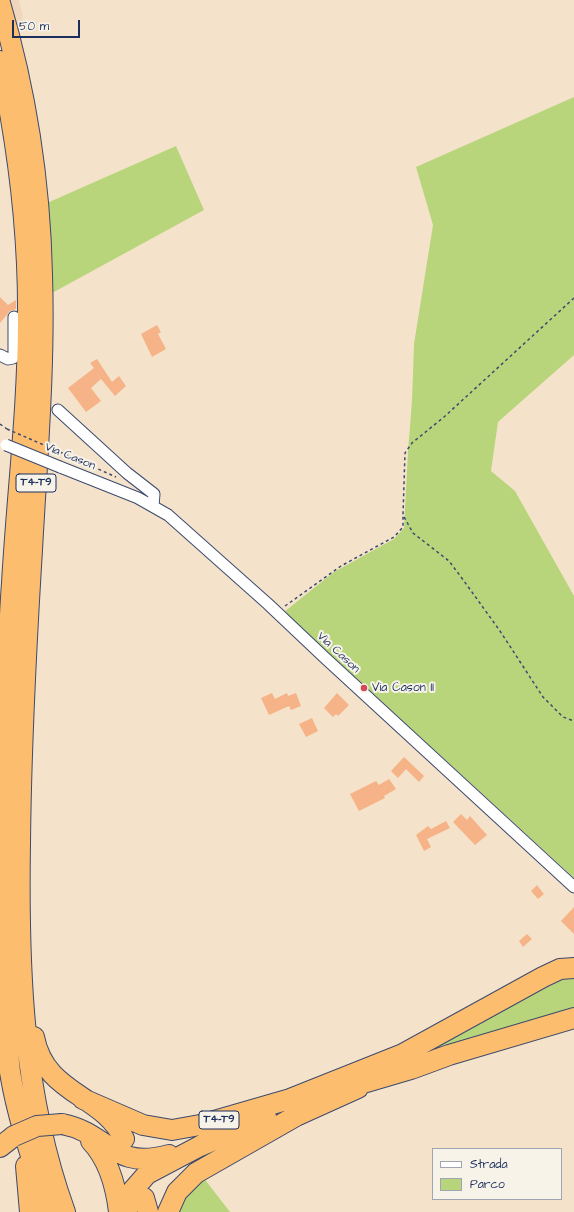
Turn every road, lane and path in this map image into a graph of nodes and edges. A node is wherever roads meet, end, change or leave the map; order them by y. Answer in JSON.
{"nodes":[{"id":1,"x":0,"y":3,"type":"edge"},
{"id":2,"x":0,"y":61,"type":"edge"},
{"id":3,"x":574,"y":298,"type":"edge"},
{"id":4,"x":14,"y":317,"type":"dead end"},
{"id":5,"x":0,"y":355,"type":"edge"},
{"id":6,"x":58,"y":410,"type":"dead end"},
{"id":7,"x":0,"y":424,"type":"edge"},
{"id":8,"x":3,"y":443,"type":"edge"},
{"id":9,"x":60,"y":452,"type":"dead end"},
{"id":10,"x":153,"y":506,"type":"junction"},
{"id":11,"x":403,"y":515,"type":"junction"},
{"id":12,"x":276,"y":612,"type":"junction"},
{"id":13,"x":574,"y":721,"type":"edge"},
{"id":14,"x":574,"y":887,"type":"edge"},
{"id":15,"x":21,"y":966,"type":"junction"},
{"id":16,"x":574,"y":968,"type":"edge"},
{"id":17,"x":574,"y":1018,"type":"edge"},
{"id":18,"x":11,"y":1075,"type":"junction"},
{"id":19,"x":362,"y":1078,"type":"junction"},
{"id":20,"x":83,"y":1099,"type":"junction"},
{"id":21,"x":68,"y":1126,"type":"junction"},
{"id":22,"x":124,"y":1139,"type":"dead end"},
{"id":23,"x":7,"y":1141,"type":"edge"},
{"id":24,"x":200,"y":1146,"type":"junction"},
{"id":25,"x":30,"y":1212,"type":"edge"},
{"id":26,"x":49,"y":1212,"type":"edge"},
{"id":27,"x":65,"y":1212,"type":"edge"},
{"id":28,"x":119,"y":1212,"type":"edge"},
{"id":29,"x":127,"y":1212,"type":"edge"},
{"id":30,"x":168,"y":1212,"type":"edge"}],
"edges":[{"from":1,"to":15,"type":"highway","number":"T4-T9"},
{"from":2,"to":18,"type":"highway","number":"T4-T9"},
{"from":3,"to":11,"type":"path"},
{"from":4,"to":5,"type":"street"},
{"from":6,"to":10,"type":"street","name":"Via Cason"},
{"from":7,"to":9,"type":"path","bridge":true},
{"from":8,"to":10,"type":"street","name":"Via Cason","bridge":true},
{"from":10,"to":12,"type":"street","name":"Via Cason"},
{"from":11,"to":12,"type":"path"},
{"from":11,"to":13,"type":"path"},
{"from":12,"to":14,"type":"street","name":"Via Cason"},
{"from":15,"to":20,"type":"highway","number":"T4-T9"},
{"from":15,"to":27,"type":"highway","number":"T4-T9"},
{"from":16,"to":19,"type":"highway","number":"T4-T9"},
{"from":17,"to":19,"type":"highway","number":"T4-T9"},
{"from":18,"to":25,"type":"highway","number":"T4-T9"},
{"from":18,"to":26,"type":"highway","number":"T4-T9"},
{"from":19,"to":20,"type":"highway","number":"T4-T9"},
{"from":19,"to":24,"type":"highway","number":"T4-T9"},
{"from":19,"to":30,"type":"highway","number":"T4-T9"},
{"from":20,"to":22,"type":"highway","number":"T4-T9"},
{"from":21,"to":23,"type":"highway","bridge":true},
{"from":21,"to":24,"type":"highway","number":"T4-T9"},
{"from":21,"to":28,"type":"highway"},
{"from":24,"to":29,"type":"highway","number":"T4-T9"}]}
